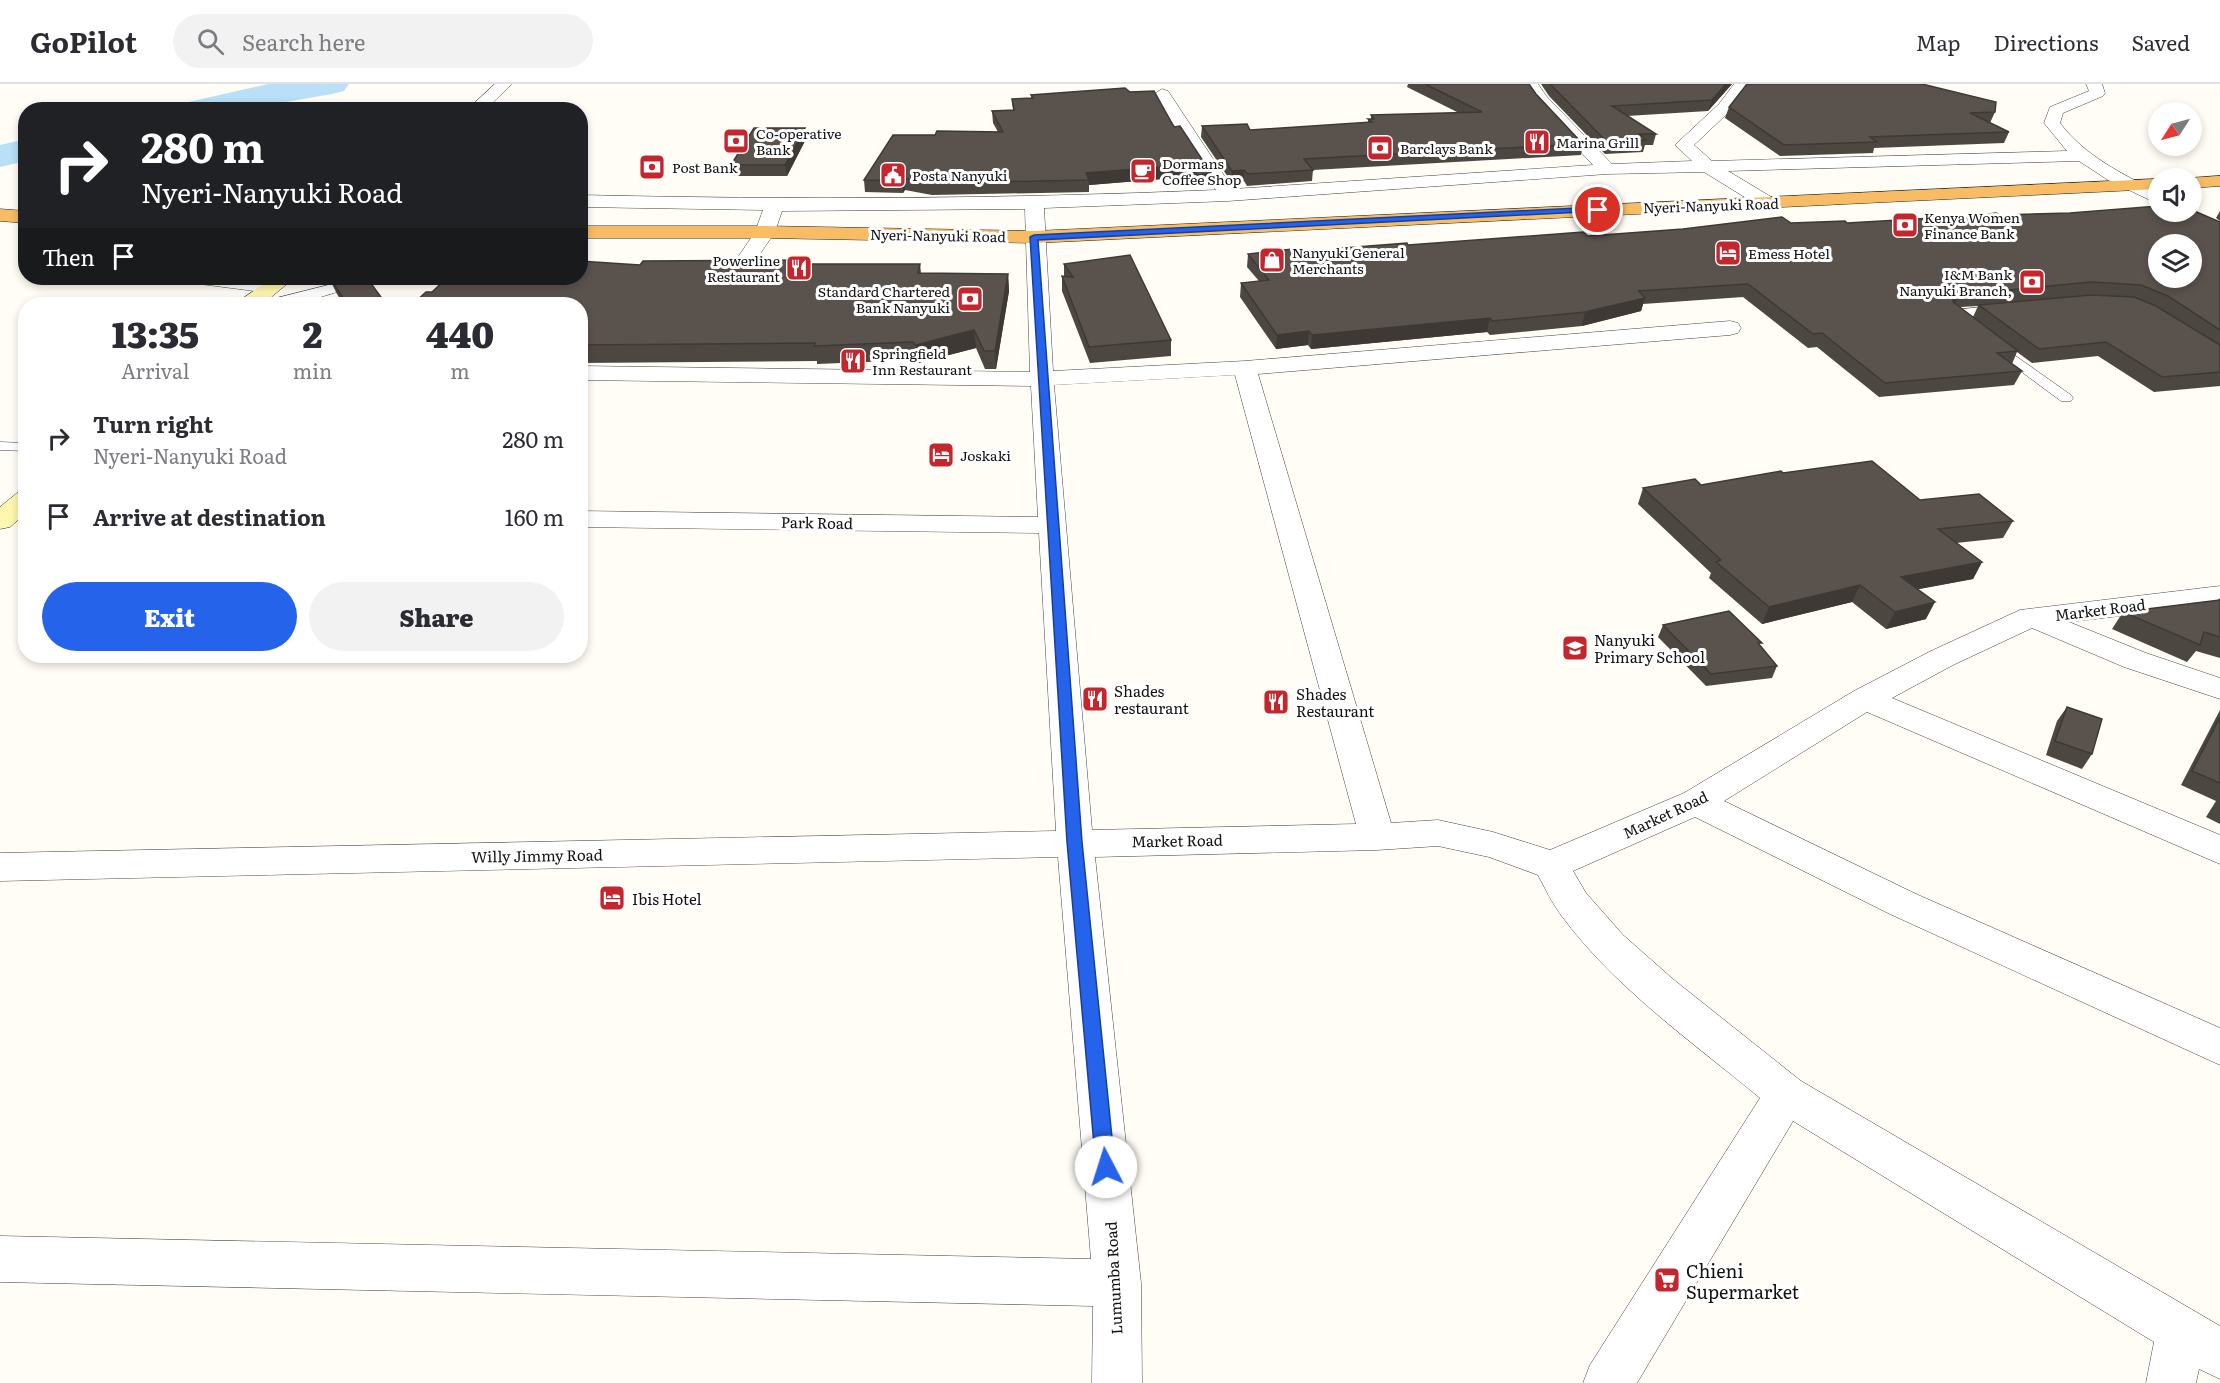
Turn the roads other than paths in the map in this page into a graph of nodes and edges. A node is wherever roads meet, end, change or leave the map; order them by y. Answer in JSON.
{"nodes":[{"id":1,"x":504,"y":84,"type":"edge"},
{"id":2,"x":1530,"y":84,"type":"edge"},
{"id":3,"x":1742,"y":84,"type":"edge"},
{"id":4,"x":2094,"y":84,"type":"edge"},
{"id":5,"x":1162,"y":94,"type":"dead end"},
{"id":6,"x":484,"y":102,"type":"edge"},
{"id":7,"x":2084,"y":156,"type":"junction"},
{"id":8,"x":1709,"y":167,"type":"junction"},
{"id":9,"x":1607,"y":169,"type":"junction"},
{"id":10,"x":2220,"y":181,"type":"edge"},
{"id":11,"x":2202,"y":182,"type":"edge"},
{"id":12,"x":2148,"y":185,"type":"edge"},
{"id":13,"x":2133,"y":186,"type":"junction"},
{"id":14,"x":2148,"y":194,"type":"edge"},
{"id":15,"x":1228,"y":195,"type":"junction"},
{"id":16,"x":588,"y":201,"type":"edge"},
{"id":17,"x":1766,"y":202,"type":"junction"},
{"id":18,"x":1034,"y":203,"type":"junction"},
{"id":19,"x":774,"y":205,"type":"junction"},
{"id":20,"x":0,"y":215,"type":"edge"},
{"id":21,"x":18,"y":216,"type":"edge"},
{"id":22,"x":588,"y":232,"type":"edge"},
{"id":23,"x":765,"y":232,"type":"junction"},
{"id":24,"x":1034,"y":237,"type":"junction"},
{"id":25,"x":746,"y":260,"type":"edge"},
{"id":26,"x":237,"y":285,"type":"edge"},
{"id":27,"x":343,"y":285,"type":"edge"},
{"id":28,"x":274,"y":290,"type":"edge"},
{"id":29,"x":303,"y":297,"type":"edge"},
{"id":30,"x":303,"y":297,"type":"edge"},
{"id":31,"x":2019,"y":308,"type":"edge"},
{"id":32,"x":1730,"y":328,"type":"dead end"},
{"id":33,"x":1245,"y":368,"type":"junction"},
{"id":34,"x":588,"y":373,"type":"edge"},
{"id":35,"x":1042,"y":378,"type":"junction"},
{"id":36,"x":2066,"y":398,"type":"dead end"},
{"id":37,"x":0,"y":446,"type":"edge"},
{"id":38,"x":18,"y":447,"type":"edge"},
{"id":39,"x":588,"y":519,"type":"edge"},
{"id":40,"x":1053,"y":525,"type":"junction"},
{"id":41,"x":2220,"y":595,"type":"edge"},
{"id":42,"x":2031,"y":617,"type":"junction"},
{"id":43,"x":2220,"y":689,"type":"edge"},
{"id":44,"x":1865,"y":699,"type":"junction"},
{"id":45,"x":1696,"y":802,"type":"junction"},
{"id":46,"x":1377,"y":837,"type":"junction"},
{"id":47,"x":1075,"y":842,"type":"junction"},
{"id":48,"x":2220,"y":850,"type":"edge"},
{"id":49,"x":1551,"y":865,"type":"junction"},
{"id":50,"x":0,"y":867,"type":"edge"},
{"id":51,"x":2220,"y":1047,"type":"edge"},
{"id":52,"x":1786,"y":1094,"type":"junction"},
{"id":53,"x":0,"y":1259,"type":"edge"},
{"id":54,"x":1117,"y":1283,"type":"junction"},
{"id":55,"x":2200,"y":1343,"type":"edge"},
{"id":56,"x":1117,"y":1383,"type":"edge"},
{"id":57,"x":1608,"y":1383,"type":"edge"},
{"id":58,"x":2171,"y":1383,"type":"edge"}],
"edges":[{"from":1,"to":6,"type":"street"},
{"from":2,"to":9,"type":"street"},
{"from":3,"to":8,"type":"street"},
{"from":4,"to":7,"type":"street"},
{"from":5,"to":15,"type":"street"},
{"from":7,"to":8,"type":"street"},
{"from":7,"to":13,"type":"street"},
{"from":8,"to":9,"type":"street"},
{"from":8,"to":17,"type":"street"},
{"from":9,"to":15,"type":"street"},
{"from":10,"to":11,"type":"highway"},
{"from":12,"to":13,"type":"highway","name":"Nyeri-Nanyuki Road"},
{"from":13,"to":14,"type":"street"},
{"from":13,"to":17,"type":"highway","name":"Nyeri-Nanyuki Road"},
{"from":15,"to":18,"type":"street"},
{"from":16,"to":19,"type":"street"},
{"from":17,"to":24,"type":"highway","name":"Nyeri-Nanyuki Road"},
{"from":18,"to":19,"type":"street"},
{"from":18,"to":24,"type":"street","name":"Lumumba Road"},
{"from":19,"to":23,"type":"street"},
{"from":20,"to":21,"type":"highway"},
{"from":22,"to":23,"type":"highway","name":"Nyeri-Nanyuki Road"},
{"from":23,"to":24,"type":"highway","name":"Nyeri-Nanyuki Road"},
{"from":23,"to":25,"type":"street"},
{"from":24,"to":35,"type":"street","name":"Lumumba Road"},
{"from":26,"to":28,"type":"lane"},
{"from":27,"to":29,"type":"lane"},
{"from":28,"to":30,"type":"lane"},
{"from":31,"to":36,"type":"lane"},
{"from":32,"to":33,"type":"street"},
{"from":33,"to":35,"type":"street"},
{"from":33,"to":46,"type":"street"},
{"from":34,"to":35,"type":"street"},
{"from":35,"to":40,"type":"street","name":"Lumumba Road"},
{"from":37,"to":38,"type":"lane"},
{"from":39,"to":40,"type":"street","name":"Park Road"},
{"from":40,"to":47,"type":"street","name":"Lumumba Road"},
{"from":41,"to":42,"type":"street","name":"Market Road"},
{"from":42,"to":43,"type":"street"},
{"from":42,"to":44,"type":"street","name":"Market Road"},
{"from":44,"to":45,"type":"street","name":"Market Road"},
{"from":44,"to":48,"type":"street"},
{"from":45,"to":49,"type":"street","name":"Market Road"},
{"from":45,"to":51,"type":"street"},
{"from":46,"to":47,"type":"street","name":"Market Road"},
{"from":46,"to":49,"type":"street","name":"Market Road"},
{"from":47,"to":50,"type":"street","name":"Willy Jimmy Road"},
{"from":47,"to":54,"type":"street","name":"Lumumba Road"},
{"from":49,"to":52,"type":"street"},
{"from":52,"to":55,"type":"street"},
{"from":52,"to":57,"type":"street"},
{"from":53,"to":54,"type":"street"},
{"from":54,"to":56,"type":"street","name":"Lumumba Road"},
{"from":55,"to":58,"type":"street"}]}
